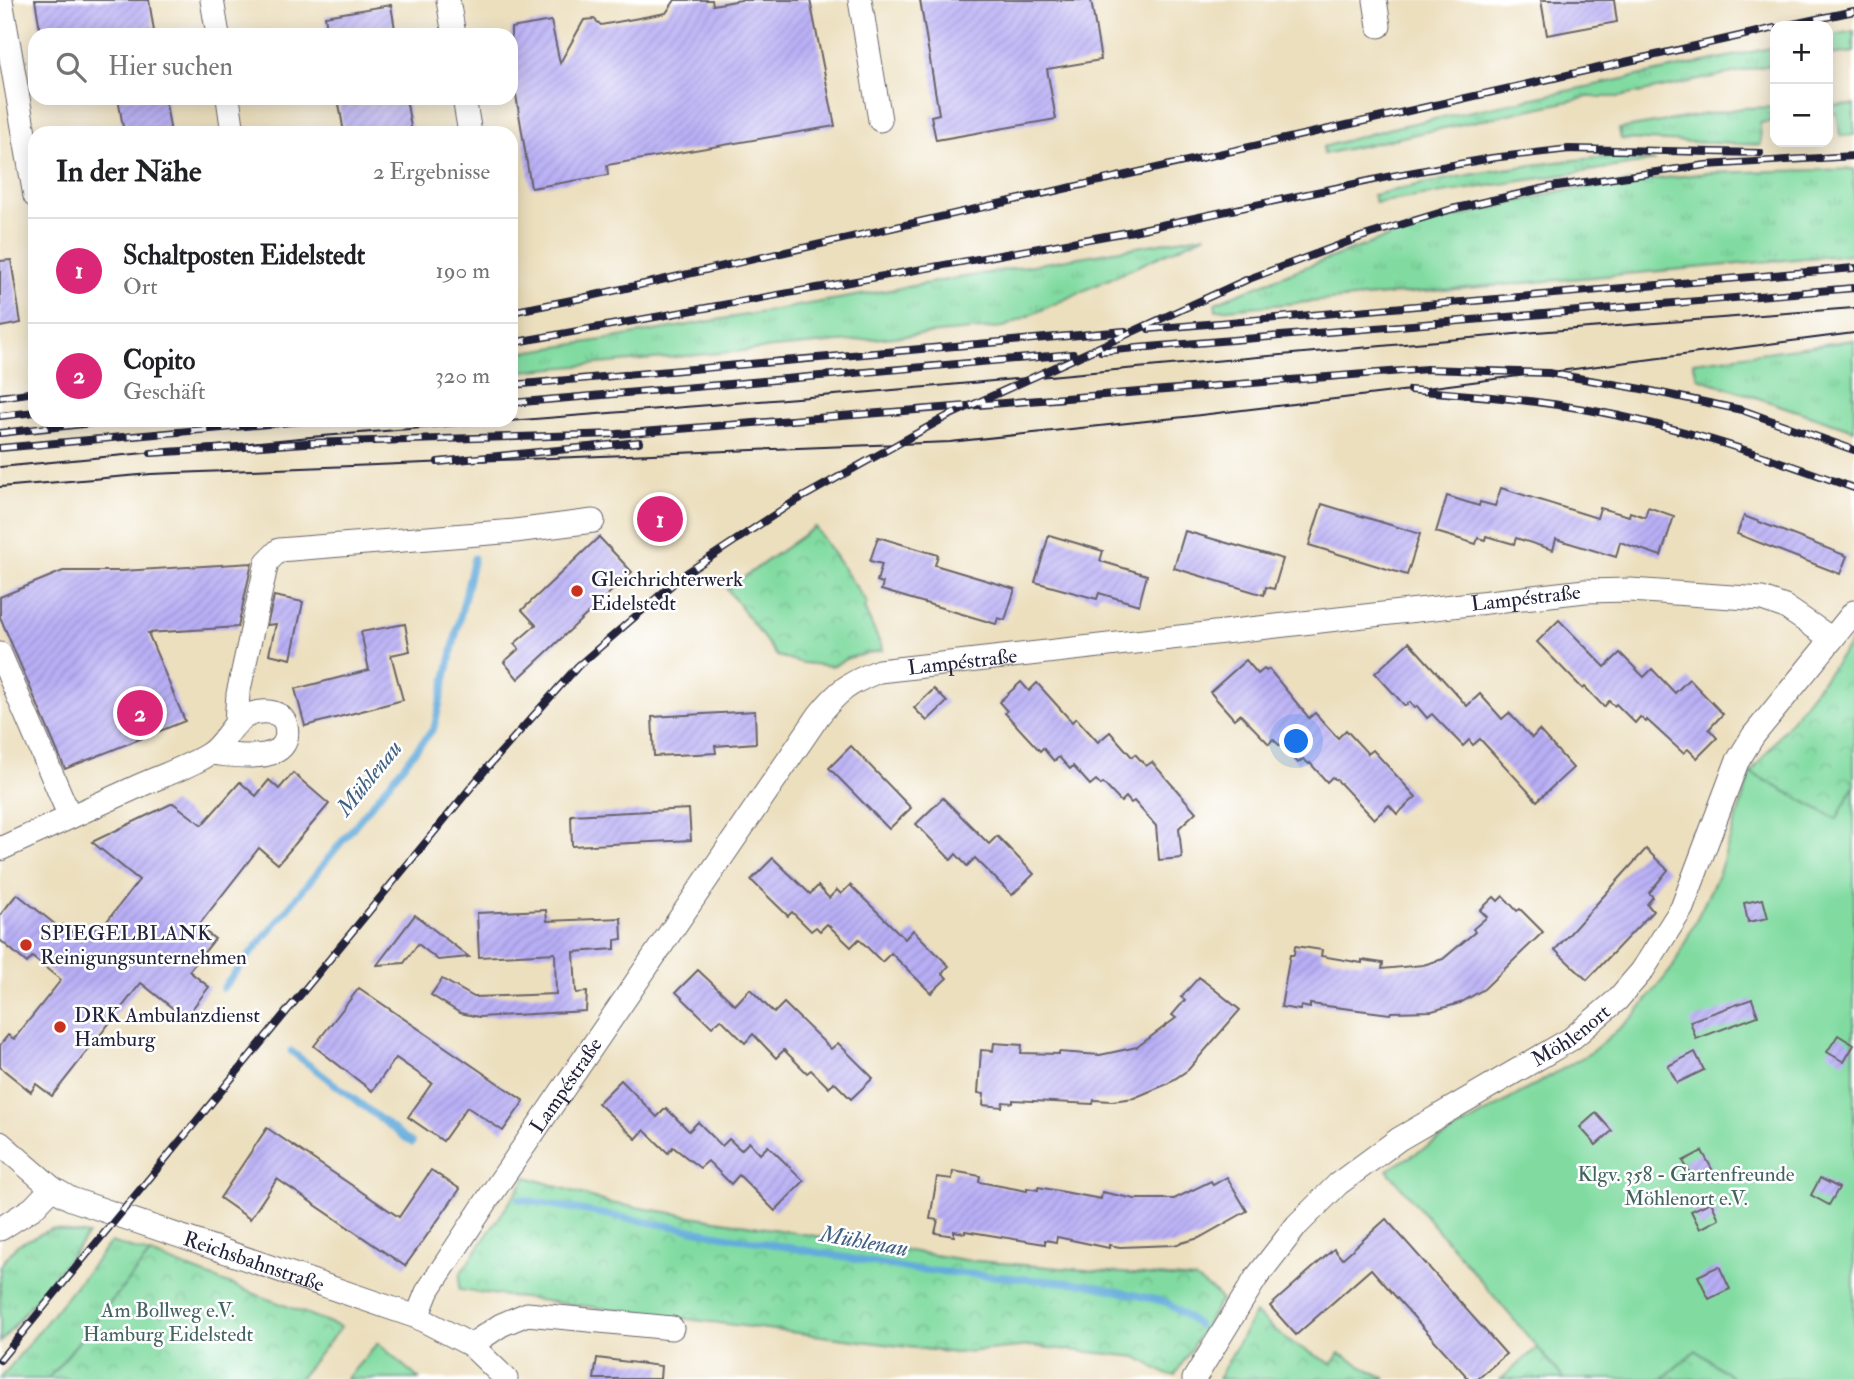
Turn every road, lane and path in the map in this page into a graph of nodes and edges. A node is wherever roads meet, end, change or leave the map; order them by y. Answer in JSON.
{"nodes":[{"id":1,"x":1,"y":0,"type":"edge"},
{"id":2,"x":212,"y":0,"type":"edge"},
{"id":3,"x":448,"y":0,"type":"edge"},
{"id":4,"x":860,"y":0,"type":"edge"},
{"id":5,"x":1375,"y":0,"type":"edge"},
{"id":6,"x":1379,"y":26,"type":"dead end"},
{"id":7,"x":217,"y":28,"type":"edge"},
{"id":8,"x":453,"y":28,"type":"edge"},
{"id":9,"x":229,"y":105,"type":"edge"},
{"id":10,"x":465,"y":105,"type":"edge"},
{"id":11,"x":880,"y":120,"type":"dead end"},
{"id":12,"x":232,"y":126,"type":"edge"},
{"id":13,"x":469,"y":126,"type":"edge"},
{"id":14,"x":28,"y":156,"type":"edge"},
{"id":15,"x":593,"y":521,"type":"dead end"},
{"id":16,"x":1854,"y":612,"type":"edge"},
{"id":17,"x":1832,"y":639,"type":"junction"},
{"id":18,"x":0,"y":654,"type":"edge"},
{"id":19,"x":236,"y":722,"type":"junction"},
{"id":20,"x":210,"y":753,"type":"junction"},
{"id":21,"x":70,"y":817,"type":"junction"},
{"id":22,"x":0,"y":849,"type":"edge"},
{"id":23,"x":0,"y":1143,"type":"edge"},
{"id":24,"x":52,"y":1188,"type":"junction"},
{"id":25,"x":0,"y":1229,"type":"edge"},
{"id":26,"x":416,"y":1317,"type":"junction"},
{"id":27,"x":672,"y":1328,"type":"dead end"},
{"id":28,"x":471,"y":1345,"type":"junction"},
{"id":29,"x":506,"y":1379,"type":"edge"},
{"id":30,"x":1194,"y":1379,"type":"edge"}],
"edges":[{"from":1,"to":14,"type":"street"},
{"from":2,"to":7,"type":"street"},
{"from":3,"to":8,"type":"street"},
{"from":4,"to":11,"type":"street"},
{"from":5,"to":6,"type":"street"},
{"from":9,"to":12,"type":"street"},
{"from":10,"to":13,"type":"street"},
{"from":15,"to":19,"type":"street"},
{"from":16,"to":17,"type":"street","name":"Möhlenort"},
{"from":17,"to":26,"type":"street","name":"Lampéstraße"},
{"from":17,"to":30,"type":"street","name":"Möhlenort"},
{"from":18,"to":21,"type":"street"},
{"from":19,"to":20,"type":"street"},
{"from":19,"to":20,"type":"street"},
{"from":20,"to":21,"type":"street"},
{"from":21,"to":22,"type":"street"},
{"from":23,"to":24,"type":"street","name":"Reichsbahnstraße"},
{"from":24,"to":25,"type":"street"},
{"from":24,"to":26,"type":"street","name":"Reichsbahnstraße"},
{"from":26,"to":28,"type":"street","name":"Reichsbahnstraße"},
{"from":27,"to":28,"type":"street"},
{"from":28,"to":29,"type":"street","name":"Reichsbahnstraße"}]}
